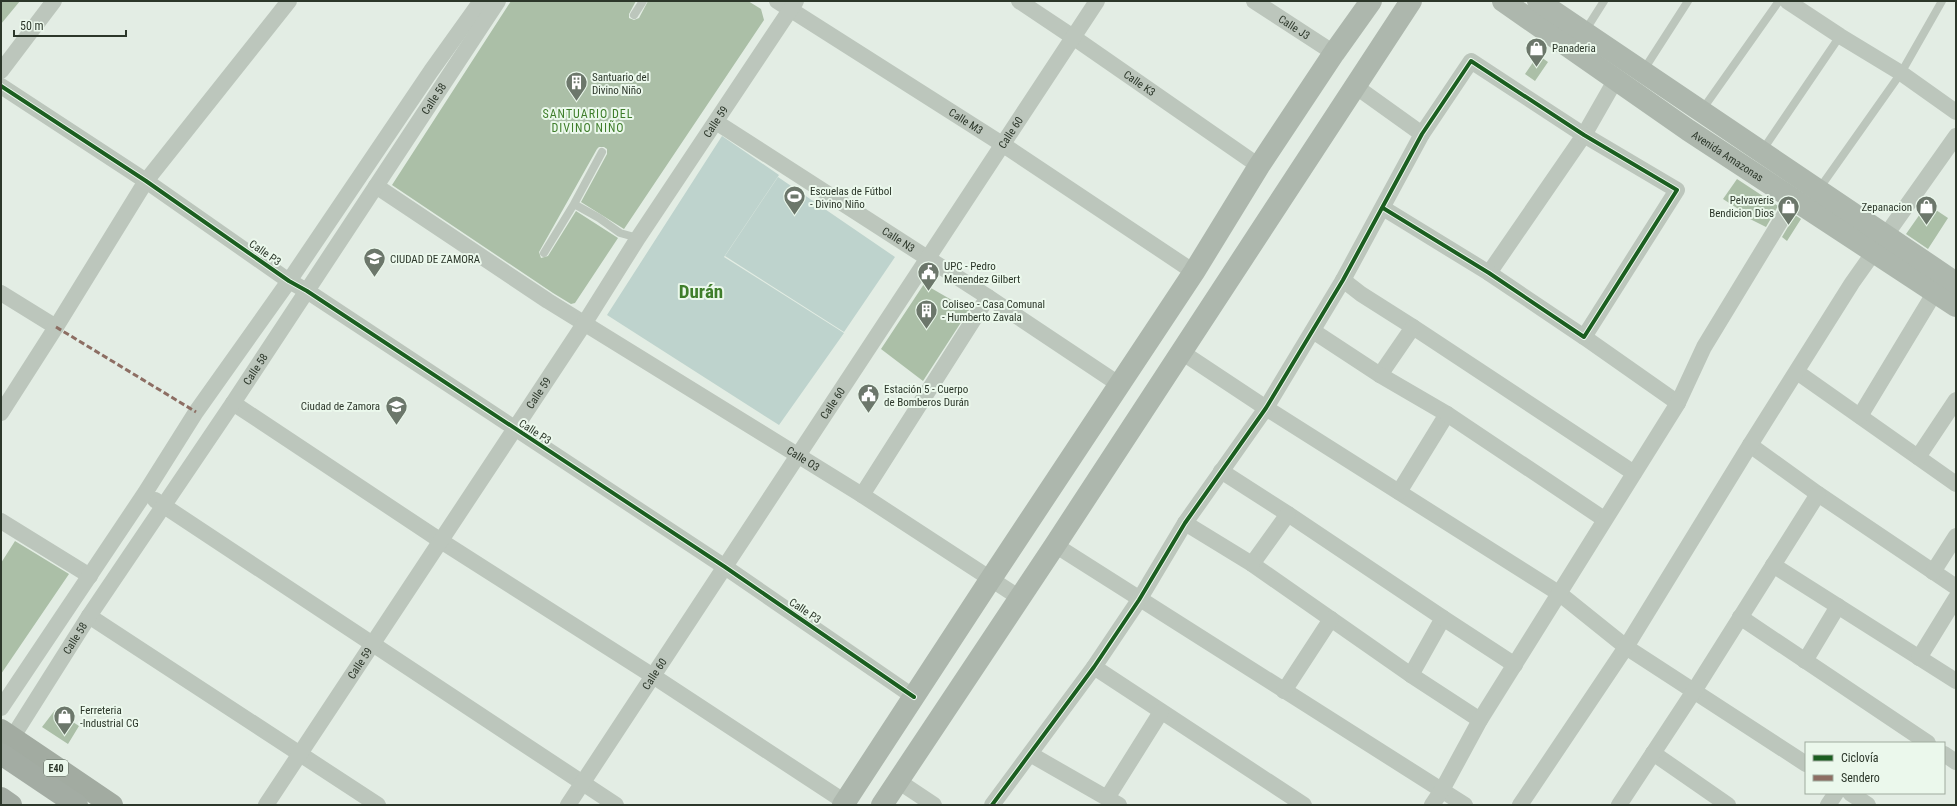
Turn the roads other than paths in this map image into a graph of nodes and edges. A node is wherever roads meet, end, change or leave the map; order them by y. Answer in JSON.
{"nodes":[{"id":1,"x":54,"y":1,"type":"edge"},
{"id":2,"x":481,"y":1,"type":"edge"},
{"id":3,"x":498,"y":1,"type":"edge"},
{"id":4,"x":643,"y":1,"type":"edge"},
{"id":5,"x":777,"y":1,"type":"edge"},
{"id":6,"x":1019,"y":1,"type":"edge"},
{"id":7,"x":1096,"y":1,"type":"edge"},
{"id":8,"x":1254,"y":1,"type":"edge"},
{"id":9,"x":1370,"y":1,"type":"edge"},
{"id":10,"x":1411,"y":1,"type":"edge"},
{"id":11,"x":1503,"y":1,"type":"edge"},
{"id":12,"x":1538,"y":1,"type":"edge"},
{"id":13,"x":1604,"y":1,"type":"edge"},
{"id":14,"x":1688,"y":1,"type":"edge"},
{"id":15,"x":1779,"y":1,"type":"edge"},
{"id":16,"x":1787,"y":1,"type":"edge"},
{"id":17,"x":1942,"y":1,"type":"edge"},
{"id":18,"x":283,"y":3,"type":"edge"},
{"id":19,"x":793,"y":5,"type":"edge"},
{"id":20,"x":634,"y":15,"type":"dead end"},
{"id":21,"x":1584,"y":32,"type":"junction"},
{"id":22,"x":1073,"y":36,"type":"junction"},
{"id":23,"x":1840,"y":36,"type":"junction"},
{"id":24,"x":1334,"y":53,"type":"junction"},
{"id":25,"x":1,"y":71,"type":"edge"},
{"id":26,"x":1643,"y":71,"type":"junction"},
{"id":27,"x":1901,"y":73,"type":"junction"},
{"id":28,"x":1616,"y":79,"type":"junction"},
{"id":29,"x":1,"y":86,"type":"edge"},
{"id":30,"x":1356,"y":86,"type":"junction"},
{"id":31,"x":1702,"y":111,"type":"junction"},
{"id":32,"x":1956,"y":112,"type":"edge"},
{"id":33,"x":716,"y":122,"type":"junction"},
{"id":34,"x":1422,"y":134,"type":"junction"},
{"id":35,"x":1584,"y":134,"type":"junction"},
{"id":36,"x":1956,"y":136,"type":"edge"},
{"id":37,"x":1002,"y":144,"type":"junction"},
{"id":38,"x":602,"y":152,"type":"dead end"},
{"id":39,"x":1762,"y":152,"type":"junction"},
{"id":40,"x":1259,"y":166,"type":"junction"},
{"id":41,"x":146,"y":181,"type":"junction"},
{"id":42,"x":376,"y":186,"type":"junction"},
{"id":43,"x":1818,"y":191,"type":"junction"},
{"id":44,"x":1794,"y":199,"type":"junction"},
{"id":45,"x":574,"y":204,"type":"junction"},
{"id":46,"x":1383,"y":208,"type":"junction"},
{"id":47,"x":638,"y":238,"type":"junction"},
{"id":48,"x":1879,"y":244,"type":"junction"},
{"id":49,"x":544,"y":253,"type":"dead end"},
{"id":50,"x":927,"y":259,"type":"junction"},
{"id":51,"x":1194,"y":272,"type":"junction"},
{"id":52,"x":1489,"y":274,"type":"junction"},
{"id":53,"x":1343,"y":280,"type":"junction"},
{"id":54,"x":288,"y":281,"type":"junction"},
{"id":55,"x":1956,"y":283,"type":"edge"},
{"id":56,"x":307,"y":291,"type":"junction"},
{"id":57,"x":1935,"y":292,"type":"junction"},
{"id":58,"x":1,"y":293,"type":"edge"},
{"id":59,"x":988,"y":297,"type":"junction"},
{"id":60,"x":1956,"y":306,"type":"edge"},
{"id":61,"x":584,"y":324,"type":"junction"},
{"id":62,"x":56,"y":327,"type":"junction"},
{"id":63,"x":1413,"y":327,"type":"junction"},
{"id":64,"x":1313,"y":332,"type":"junction"},
{"id":65,"x":1584,"y":337,"type":"junction"},
{"id":66,"x":1180,"y":352,"type":"junction"},
{"id":67,"x":1797,"y":372,"type":"junction"},
{"id":68,"x":1380,"y":375,"type":"junction"},
{"id":69,"x":1120,"y":385,"type":"junction"},
{"id":70,"x":1956,"y":400,"type":"edge"},
{"id":71,"x":233,"y":403,"type":"junction"},
{"id":72,"x":1678,"y":403,"type":"junction"},
{"id":73,"x":1266,"y":408,"type":"junction"},
{"id":74,"x":1,"y":413,"type":"edge"},
{"id":75,"x":1447,"y":414,"type":"junction"},
{"id":76,"x":1860,"y":416,"type":"junction"},
{"id":77,"x":514,"y":429,"type":"junction"},
{"id":78,"x":1750,"y":445,"type":"junction"},
{"id":79,"x":798,"y":456,"type":"junction"},
{"id":80,"x":1918,"y":457,"type":"junction"},
{"id":81,"x":1221,"y":471,"type":"junction"},
{"id":82,"x":1634,"y":473,"type":"junction"},
{"id":83,"x":1956,"y":484,"type":"edge"},
{"id":84,"x":1399,"y":492,"type":"junction"},
{"id":85,"x":145,"y":493,"type":"junction"},
{"id":86,"x":1818,"y":494,"type":"junction"},
{"id":87,"x":862,"y":495,"type":"junction"},
{"id":88,"x":164,"y":506,"type":"junction"},
{"id":89,"x":1288,"y":514,"type":"junction"},
{"id":90,"x":1604,"y":519,"type":"junction"},
{"id":91,"x":1,"y":521,"type":"edge"},
{"id":92,"x":1185,"y":522,"type":"junction"},
{"id":93,"x":1956,"y":536,"type":"edge"},
{"id":94,"x":441,"y":541,"type":"junction"},
{"id":95,"x":1055,"y":546,"type":"junction"},
{"id":96,"x":1252,"y":564,"type":"junction"},
{"id":97,"x":1773,"y":565,"type":"junction"},
{"id":98,"x":725,"y":567,"type":"junction"},
{"id":99,"x":1933,"y":572,"type":"junction"},
{"id":100,"x":90,"y":576,"type":"junction"},
{"id":101,"x":990,"y":580,"type":"junction"},
{"id":102,"x":1956,"y":587,"type":"edge"},
{"id":103,"x":1560,"y":594,"type":"junction"},
{"id":104,"x":1020,"y":598,"type":"junction"},
{"id":105,"x":1956,"y":598,"type":"edge"},
{"id":106,"x":1139,"y":600,"type":"junction"},
{"id":107,"x":1838,"y":606,"type":"junction"},
{"id":108,"x":89,"y":616,"type":"junction"},
{"id":109,"x":1740,"y":617,"type":"junction"},
{"id":110,"x":1443,"y":618,"type":"junction"},
{"id":111,"x":1331,"y":619,"type":"junction"},
{"id":112,"x":373,"y":644,"type":"junction"},
{"id":113,"x":1626,"y":647,"type":"junction"},
{"id":114,"x":1919,"y":658,"type":"junction"},
{"id":115,"x":1805,"y":661,"type":"junction"},
{"id":116,"x":1515,"y":665,"type":"junction"},
{"id":117,"x":1094,"y":667,"type":"junction"},
{"id":118,"x":1411,"y":675,"type":"junction"},
{"id":119,"x":653,"y":676,"type":"junction"},
{"id":120,"x":1956,"y":681,"type":"edge"},
{"id":121,"x":1284,"y":691,"type":"junction"},
{"id":122,"x":1694,"y":691,"type":"junction"},
{"id":123,"x":914,"y":696,"type":"junction"},
{"id":124,"x":1,"y":708,"type":"edge"},
{"id":125,"x":1161,"y":712,"type":"junction"},
{"id":126,"x":1480,"y":720,"type":"junction"},
{"id":127,"x":5,"y":741,"type":"edge"},
{"id":128,"x":1926,"y":742,"type":"edge"},
{"id":129,"x":1653,"y":753,"type":"junction"},
{"id":130,"x":301,"y":754,"type":"junction"},
{"id":131,"x":1030,"y":754,"type":"junction"},
{"id":132,"x":1945,"y":755,"type":"edge"},
{"id":133,"x":1956,"y":762,"type":"edge"},
{"id":134,"x":1805,"y":763,"type":"edge"},
{"id":135,"x":898,"y":781,"type":"junction"},
{"id":136,"x":583,"y":783,"type":"junction"},
{"id":137,"x":1442,"y":790,"type":"junction"},
{"id":138,"x":1835,"y":794,"type":"edge"},
{"id":139,"x":1852,"y":794,"type":"edge"},
{"id":140,"x":1,"y":798,"type":"edge"},
{"id":141,"x":1113,"y":801,"type":"edge"},
{"id":142,"x":844,"y":804,"type":"edge"},
{"id":143,"x":11,"y":805,"type":"edge"},
{"id":144,"x":77,"y":805,"type":"edge"},
{"id":145,"x":112,"y":805,"type":"edge"},
{"id":146,"x":266,"y":805,"type":"edge"},
{"id":147,"x":378,"y":805,"type":"edge"},
{"id":148,"x":568,"y":805,"type":"edge"},
{"id":149,"x":616,"y":805,"type":"edge"},
{"id":150,"x":882,"y":805,"type":"edge"},
{"id":151,"x":934,"y":805,"type":"edge"},
{"id":152,"x":992,"y":805,"type":"edge"},
{"id":153,"x":1304,"y":805,"type":"edge"},
{"id":154,"x":1432,"y":805,"type":"edge"},
{"id":155,"x":1465,"y":805,"type":"edge"},
{"id":156,"x":1520,"y":805,"type":"edge"},
{"id":157,"x":1619,"y":805,"type":"edge"},
{"id":158,"x":1728,"y":805,"type":"edge"},
{"id":159,"x":1828,"y":805,"type":"edge"},
{"id":160,"x":1868,"y":805,"type":"edge"}],
"edges":[{"from":1,"to":25,"type":"street"},
{"from":2,"to":54,"type":"street","name":"Calle 58"},
{"from":3,"to":42,"type":"street","name":"Calle 58"},
{"from":4,"to":20,"type":"lane"},
{"from":5,"to":19,"type":"street","name":"Calle M3"},
{"from":6,"to":22,"type":"street","name":"Calle K3"},
{"from":7,"to":22,"type":"street","name":"Calle 60"},
{"from":8,"to":24,"type":"street","name":"Calle J3"},
{"from":9,"to":24,"type":"street"},
{"from":10,"to":30,"type":"street"},
{"from":11,"to":28,"type":"street","name":"Avenida Amazonas"},
{"from":12,"to":21,"type":"street","name":"Avenida Amazonas"},
{"from":13,"to":21,"type":"lane"},
{"from":14,"to":26,"type":"lane"},
{"from":15,"to":31,"type":"lane"},
{"from":16,"to":23,"type":"street"},
{"from":17,"to":27,"type":"lane"},
{"from":18,"to":41,"type":"street"},
{"from":19,"to":33,"type":"street","name":"Calle 59"},
{"from":19,"to":37,"type":"street","name":"Calle M3"},
{"from":21,"to":26,"type":"street","name":"Avenida Amazonas"},
{"from":22,"to":37,"type":"street","name":"Calle 60"},
{"from":22,"to":40,"type":"street","name":"Calle K3"},
{"from":23,"to":27,"type":"street"},
{"from":23,"to":39,"type":"lane"},
{"from":24,"to":40,"type":"street"},
{"from":26,"to":31,"type":"street","name":"Avenida Amazonas"},
{"from":27,"to":32,"type":"street"},
{"from":27,"to":43,"type":"lane"},
{"from":28,"to":35,"type":"street"},
{"from":28,"to":44,"type":"street","name":"Avenida Amazonas"},
{"from":29,"to":41,"type":"street","name":"Calle P3"},
{"from":30,"to":34,"type":"street"},
{"from":30,"to":66,"type":"street"},
{"from":31,"to":39,"type":"street","name":"Avenida Amazonas"},
{"from":33,"to":47,"type":"street","name":"Calle 59"},
{"from":33,"to":50,"type":"street","name":"Calle N3"},
{"from":34,"to":35,"type":"street"},
{"from":34,"to":46,"type":"street"},
{"from":35,"to":52,"type":"street"},
{"from":35,"to":65,"type":"street"},
{"from":36,"to":48,"type":"street"},
{"from":37,"to":50,"type":"street","name":"Calle 60"},
{"from":37,"to":51,"type":"street","name":"Calle M3"},
{"from":38,"to":45,"type":"lane"},
{"from":39,"to":43,"type":"street","name":"Avenida Amazonas"},
{"from":40,"to":51,"type":"street"},
{"from":41,"to":54,"type":"street","name":"Calle P3"},
{"from":41,"to":62,"type":"street"},
{"from":42,"to":56,"type":"street","name":"Calle 58"},
{"from":42,"to":61,"type":"street","name":"Calle O3"},
{"from":43,"to":48,"type":"street","name":"Avenida Amazonas"},
{"from":44,"to":48,"type":"street","name":"Avenida Amazonas"},
{"from":44,"to":72,"type":"street"},
{"from":45,"to":47,"type":"lane"},
{"from":45,"to":49,"type":"lane"},
{"from":46,"to":52,"type":"street"},
{"from":46,"to":53,"type":"street"},
{"from":47,"to":61,"type":"street","name":"Calle 59"},
{"from":48,"to":55,"type":"street","name":"Avenida Amazonas"},
{"from":48,"to":57,"type":"street","name":"Avenida Amazonas"},
{"from":48,"to":67,"type":"street"},
{"from":50,"to":59,"type":"street","name":"Calle N3"},
{"from":50,"to":79,"type":"street","name":"Calle 60"},
{"from":51,"to":69,"type":"street"},
{"from":52,"to":65,"type":"street"},
{"from":53,"to":63,"type":"street"},
{"from":53,"to":64,"type":"street"},
{"from":54,"to":56,"type":"street","name":"Calle P3"},
{"from":54,"to":85,"type":"street","name":"Calle 58"},
{"from":56,"to":71,"type":"street","name":"Calle 58"},
{"from":56,"to":77,"type":"street","name":"Calle P3"},
{"from":57,"to":60,"type":"street","name":"Avenida Amazonas"},
{"from":57,"to":76,"type":"street"},
{"from":58,"to":62,"type":"street"},
{"from":59,"to":69,"type":"street","name":"Calle N3"},
{"from":59,"to":87,"type":"street"},
{"from":61,"to":77,"type":"street","name":"Calle 59"},
{"from":61,"to":79,"type":"street","name":"Calle O3"},
{"from":62,"to":74,"type":"street"},
{"from":63,"to":68,"type":"street"},
{"from":63,"to":82,"type":"street"},
{"from":64,"to":68,"type":"street"},
{"from":64,"to":73,"type":"street"},
{"from":65,"to":72,"type":"street"},
{"from":66,"to":73,"type":"street"},
{"from":66,"to":95,"type":"street"},
{"from":67,"to":76,"type":"street"},
{"from":67,"to":78,"type":"street"},
{"from":68,"to":75,"type":"street"},
{"from":69,"to":101,"type":"street"},
{"from":70,"to":80,"type":"street"},
{"from":71,"to":88,"type":"street","name":"Calle 58"},
{"from":71,"to":94,"type":"street"},
{"from":72,"to":82,"type":"street"},
{"from":73,"to":81,"type":"street"},
{"from":73,"to":84,"type":"street"},
{"from":75,"to":84,"type":"street"},
{"from":75,"to":90,"type":"street"},
{"from":76,"to":80,"type":"street"},
{"from":77,"to":94,"type":"street","name":"Calle 59"},
{"from":77,"to":98,"type":"street","name":"Calle P3"},
{"from":78,"to":86,"type":"street"},
{"from":78,"to":113,"type":"street"},
{"from":79,"to":87,"type":"street","name":"Calle O3"},
{"from":79,"to":98,"type":"street","name":"Calle 60"},
{"from":80,"to":83,"type":"street"},
{"from":81,"to":89,"type":"street"},
{"from":81,"to":92,"type":"street"},
{"from":82,"to":90,"type":"street"},
{"from":84,"to":103,"type":"street"},
{"from":85,"to":88,"type":"street"},
{"from":85,"to":100,"type":"street","name":"Calle 58"},
{"from":86,"to":97,"type":"street"},
{"from":86,"to":99,"type":"street"},
{"from":87,"to":101,"type":"street","name":"Calle O3"},
{"from":88,"to":108,"type":"street","name":"Calle 58"},
{"from":88,"to":112,"type":"street"},
{"from":89,"to":96,"type":"street"},
{"from":89,"to":110,"type":"street"},
{"from":90,"to":103,"type":"street"},
{"from":91,"to":100,"type":"street"},
{"from":92,"to":96,"type":"street"},
{"from":92,"to":106,"type":"street"},
{"from":93,"to":99,"type":"street"},
{"from":94,"to":112,"type":"street","name":"Calle 59"},
{"from":94,"to":119,"type":"street"},
{"from":95,"to":104,"type":"street"},
{"from":95,"to":106,"type":"street"},
{"from":96,"to":111,"type":"street"},
{"from":97,"to":107,"type":"street"},
{"from":97,"to":109,"type":"street"},
{"from":98,"to":119,"type":"street","name":"Calle 60"},
{"from":98,"to":123,"type":"street","name":"Calle P3"},
{"from":99,"to":102,"type":"street"},
{"from":100,"to":124,"type":"street","name":"Calle 58"},
{"from":101,"to":104,"type":"street","name":"Calle O3"},
{"from":101,"to":123,"type":"street"},
{"from":103,"to":113,"type":"street"},
{"from":103,"to":116,"type":"street"},
{"from":104,"to":135,"type":"street"},
{"from":105,"to":114,"type":"street"},
{"from":106,"to":117,"type":"street"},
{"from":106,"to":121,"type":"street"},
{"from":107,"to":114,"type":"street"},
{"from":107,"to":115,"type":"street"},
{"from":108,"to":127,"type":"street","name":"Calle 58"},
{"from":108,"to":130,"type":"street"},
{"from":109,"to":115,"type":"street"},
{"from":109,"to":122,"type":"street"},
{"from":110,"to":116,"type":"street"},
{"from":110,"to":118,"type":"street"},
{"from":111,"to":118,"type":"street"},
{"from":111,"to":121,"type":"street"},
{"from":112,"to":130,"type":"street","name":"Calle 59"},
{"from":112,"to":136,"type":"street"},
{"from":113,"to":122,"type":"street"},
{"from":113,"to":156,"type":"street"},
{"from":114,"to":120,"type":"street"},
{"from":115,"to":128,"type":"street"},
{"from":116,"to":126,"type":"street"},
{"from":117,"to":125,"type":"street"},
{"from":117,"to":131,"type":"street"},
{"from":118,"to":126,"type":"street"},
{"from":119,"to":136,"type":"street","name":"Calle 60"},
{"from":119,"to":142,"type":"street"},
{"from":121,"to":137,"type":"street"},
{"from":122,"to":129,"type":"street"},
{"from":122,"to":134,"type":"street"},
{"from":123,"to":142,"type":"street"},
{"from":125,"to":141,"type":"street"},
{"from":125,"to":153,"type":"street"},
{"from":126,"to":137,"type":"street"},
{"from":127,"to":144,"type":"highway","number":"E40"},
{"from":127,"to":145,"type":"main road","number":"E40"},
{"from":129,"to":157,"type":"street"},
{"from":129,"to":158,"type":"street"},
{"from":130,"to":146,"type":"street","name":"Calle 59"},
{"from":130,"to":147,"type":"street"},
{"from":131,"to":141,"type":"street"},
{"from":131,"to":152,"type":"street"},
{"from":132,"to":133,"type":"street"},
{"from":135,"to":150,"type":"street"},
{"from":135,"to":151,"type":"street"},
{"from":136,"to":148,"type":"street","name":"Calle 60"},
{"from":136,"to":149,"type":"street"},
{"from":137,"to":154,"type":"street"},
{"from":137,"to":155,"type":"street"},
{"from":138,"to":159,"type":"street"},
{"from":139,"to":160,"type":"street"},
{"from":140,"to":143,"type":"highway"}]}
